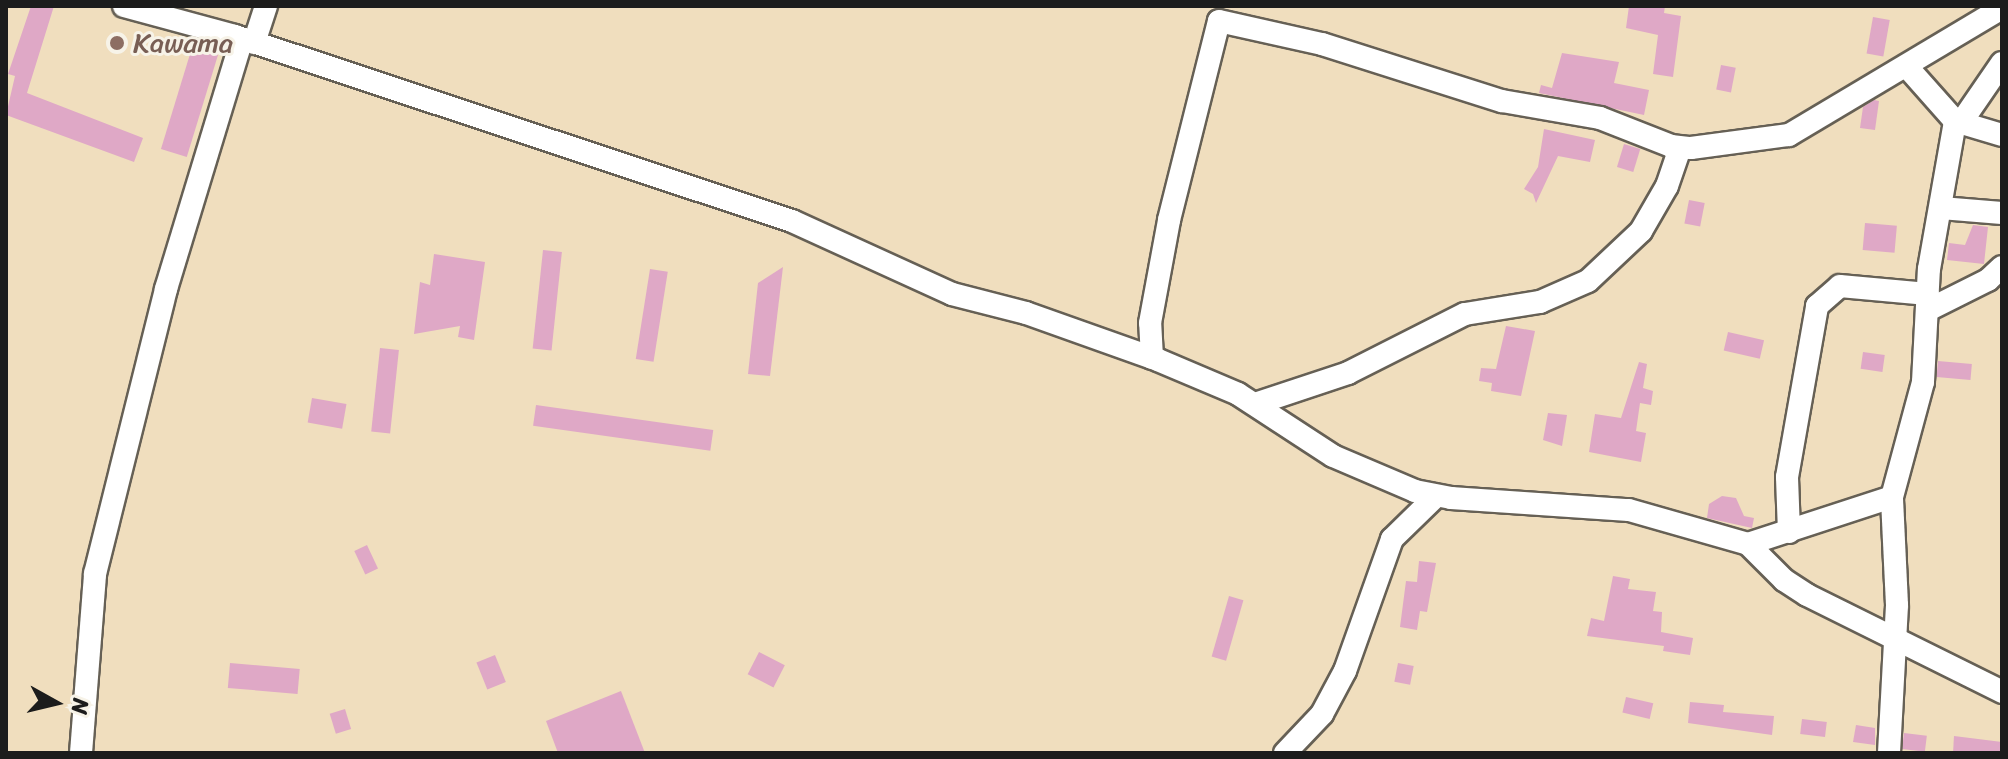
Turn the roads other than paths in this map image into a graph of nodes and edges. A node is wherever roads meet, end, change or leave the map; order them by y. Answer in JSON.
{"nodes":[{"id":1,"x":126,"y":6,"type":"edge"},
{"id":2,"x":266,"y":6,"type":"edge"},
{"id":3,"x":2002,"y":8,"type":"edge"},
{"id":4,"x":248,"y":41,"type":"junction"},
{"id":5,"x":2002,"y":63,"type":"edge"},
{"id":6,"x":1908,"y":68,"type":"junction"},
{"id":7,"x":1957,"y":122,"type":"junction"},
{"id":8,"x":2002,"y":135,"type":"edge"},
{"id":9,"x":1680,"y":148,"type":"junction"},
{"id":10,"x":1941,"y":208,"type":"junction"},
{"id":11,"x":2002,"y":213,"type":"edge"},
{"id":12,"x":2002,"y":267,"type":"edge"},
{"id":13,"x":1928,"y":302,"type":"junction"},
{"id":14,"x":1152,"y":358,"type":"junction"},
{"id":15,"x":1255,"y":404,"type":"junction"},
{"id":16,"x":1435,"y":497,"type":"junction"},
{"id":17,"x":1892,"y":497,"type":"junction"},
{"id":18,"x":1789,"y":532,"type":"junction"},
{"id":19,"x":1748,"y":544,"type":"junction"},
{"id":20,"x":1897,"y":641,"type":"junction"},
{"id":21,"x":2002,"y":692,"type":"edge"},
{"id":22,"x":81,"y":753,"type":"edge"},
{"id":23,"x":1285,"y":753,"type":"edge"},
{"id":24,"x":1889,"y":753,"type":"edge"}],
"edges":[{"from":1,"to":4,"type":"street"},
{"from":2,"to":4,"type":"street"},
{"from":3,"to":6,"type":"street"},
{"from":4,"to":14,"type":"street"},
{"from":4,"to":22,"type":"street"},
{"from":5,"to":7,"type":"street"},
{"from":6,"to":7,"type":"street"},
{"from":6,"to":9,"type":"street"},
{"from":7,"to":8,"type":"street"},
{"from":7,"to":10,"type":"street"},
{"from":9,"to":14,"type":"street"},
{"from":9,"to":15,"type":"street"},
{"from":10,"to":11,"type":"street"},
{"from":10,"to":13,"type":"street"},
{"from":12,"to":13,"type":"street"},
{"from":13,"to":17,"type":"street"},
{"from":13,"to":18,"type":"street"},
{"from":14,"to":15,"type":"street"},
{"from":15,"to":16,"type":"street"},
{"from":16,"to":19,"type":"street"},
{"from":16,"to":23,"type":"street"},
{"from":17,"to":18,"type":"street"},
{"from":17,"to":20,"type":"street"},
{"from":18,"to":19,"type":"street"},
{"from":19,"to":20,"type":"street"},
{"from":20,"to":21,"type":"street"},
{"from":20,"to":24,"type":"street"}]}
